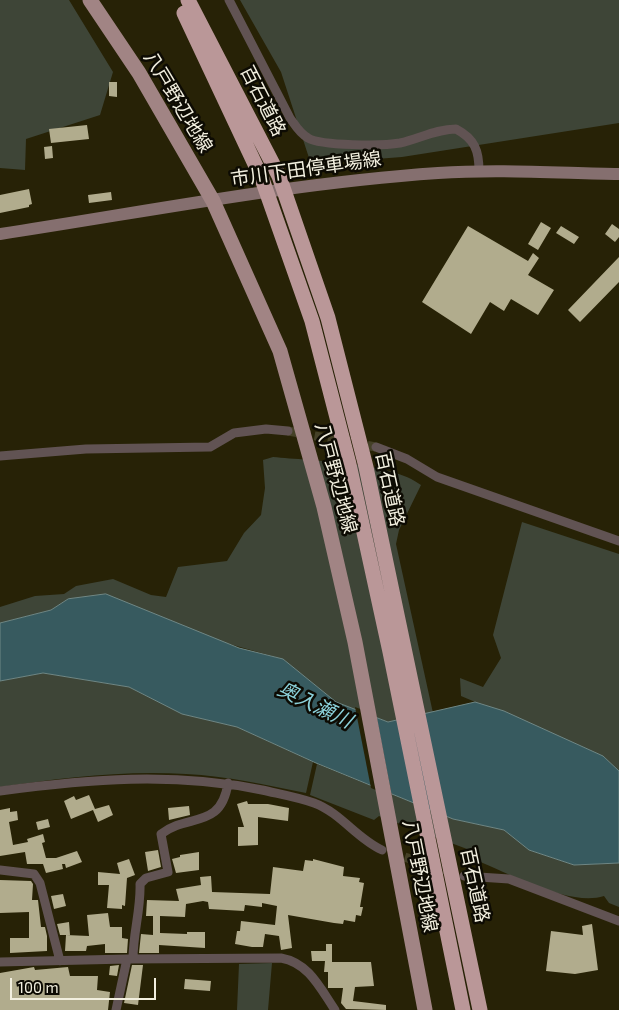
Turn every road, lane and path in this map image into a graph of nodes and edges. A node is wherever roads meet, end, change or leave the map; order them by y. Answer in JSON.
{"nodes":[{"id":1,"x":90,"y":0,"type":"edge"},
{"id":2,"x":178,"y":0,"type":"edge"},
{"id":3,"x":188,"y":0,"type":"edge"},
{"id":4,"x":229,"y":0,"type":"edge"},
{"id":5,"x":479,"y":171,"type":"junction"},
{"id":6,"x":619,"y":174,"type":"edge"},
{"id":7,"x":213,"y":201,"type":"junction"},
{"id":8,"x":0,"y":234,"type":"edge"},
{"id":9,"x":288,"y":430,"type":"tunnel mouth"},
{"id":10,"x":376,"y":447,"type":"tunnel mouth"},
{"id":11,"x":0,"y":456,"type":"edge"},
{"id":12,"x":619,"y":541,"type":"edge"},
{"id":13,"x":228,"y":783,"type":"junction"},
{"id":14,"x":0,"y":792,"type":"edge"},
{"id":15,"x":382,"y":850,"type":"tunnel mouth"},
{"id":16,"x":0,"y":870,"type":"edge"},
{"id":17,"x":464,"y":876,"type":"tunnel mouth"},
{"id":18,"x":619,"y":921,"type":"edge"},
{"id":19,"x":130,"y":959,"type":"junction"},
{"id":20,"x":60,"y":961,"type":"junction"},
{"id":21,"x":0,"y":962,"type":"edge"},
{"id":22,"x":116,"y":1010,"type":"edge"},
{"id":23,"x":335,"y":1010,"type":"edge"},
{"id":24,"x":425,"y":1010,"type":"edge"},
{"id":25,"x":463,"y":1010,"type":"edge"},
{"id":26,"x":480,"y":1010,"type":"edge"}],
"edges":[{"from":1,"to":7,"type":"main road","name":"八戸野辺地線"},
{"from":2,"to":25,"type":"highway","name":"百石道路"},
{"from":3,"to":26,"type":"highway","name":"百石道路"},
{"from":4,"to":5,"type":"street"},
{"from":5,"to":6,"type":"main road","name":"市川下田停車場線"},
{"from":5,"to":7,"type":"main road","name":"市川下田停車場線"},
{"from":7,"to":8,"type":"main road","name":"市川下田停車場線"},
{"from":7,"to":24,"type":"main road","name":"八戸野辺地線"},
{"from":9,"to":11,"type":"street"},
{"from":10,"to":12,"type":"street"},
{"from":13,"to":14,"type":"street"},
{"from":13,"to":15,"type":"street"},
{"from":13,"to":19,"type":"street"},
{"from":16,"to":20,"type":"street"},
{"from":17,"to":18,"type":"street"},
{"from":19,"to":20,"type":"street"},
{"from":19,"to":22,"type":"street"},
{"from":19,"to":23,"type":"street"},
{"from":20,"to":21,"type":"street"}]}
